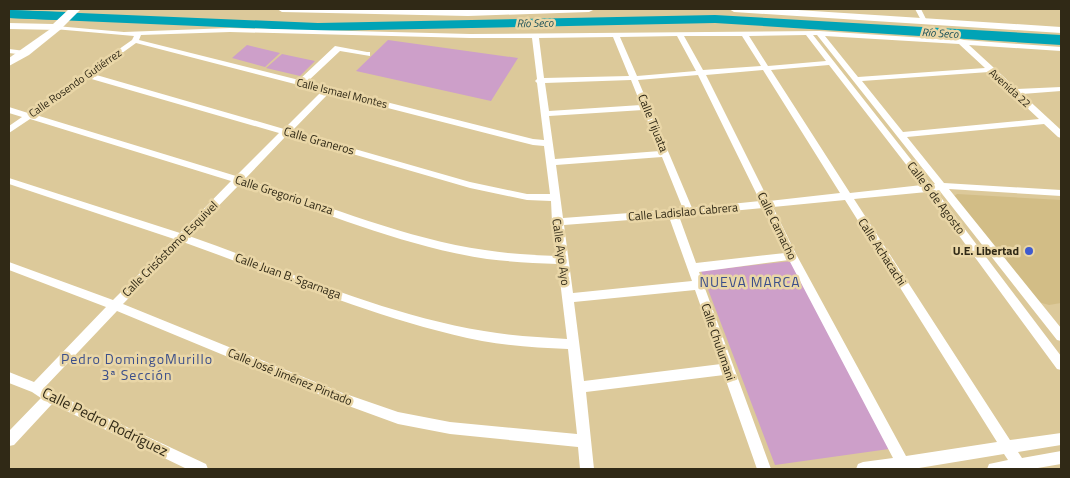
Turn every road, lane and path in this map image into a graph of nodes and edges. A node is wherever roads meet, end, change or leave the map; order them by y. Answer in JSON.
{"nodes":[{"id":1,"x":282,"y":9,"type":"edge"},
{"id":2,"x":299,"y":9,"type":"edge"},
{"id":3,"x":588,"y":9,"type":"edge"},
{"id":4,"x":734,"y":9,"type":"edge"},
{"id":5,"x":918,"y":9,"type":"edge"},
{"id":6,"x":73,"y":10,"type":"edge"},
{"id":7,"x":369,"y":10,"type":"edge"},
{"id":8,"x":924,"y":21,"type":"junction"},
{"id":9,"x":59,"y":24,"type":"junction"},
{"id":10,"x":9,"y":26,"type":"edge"},
{"id":11,"x":1061,"y":30,"type":"edge"},
{"id":12,"x":808,"y":33,"type":"junction"},
{"id":13,"x":819,"y":33,"type":"junction"},
{"id":14,"x":679,"y":34,"type":"junction"},
{"id":15,"x":744,"y":34,"type":"junction"},
{"id":16,"x":616,"y":35,"type":"junction"},
{"id":17,"x":535,"y":36,"type":"junction"},
{"id":18,"x":137,"y":37,"type":"junction"},
{"id":19,"x":960,"y":41,"type":"junction"},
{"id":20,"x":1061,"y":49,"type":"edge"},
{"id":21,"x":9,"y":51,"type":"edge"},
{"id":22,"x":25,"y":53,"type":"junction"},
{"id":23,"x":367,"y":54,"type":"dead end"},
{"id":24,"x":9,"y":64,"type":"edge"},
{"id":25,"x":831,"y":64,"type":"junction"},
{"id":26,"x":765,"y":69,"type":"junction"},
{"id":27,"x":990,"y":70,"type":"junction"},
{"id":28,"x":701,"y":73,"type":"junction"},
{"id":29,"x":87,"y":75,"type":"junction"},
{"id":30,"x":635,"y":78,"type":"junction"},
{"id":31,"x":856,"y":79,"type":"junction"},
{"id":32,"x":539,"y":81,"type":"junction"},
{"id":33,"x":301,"y":83,"type":"junction"},
{"id":34,"x":1061,"y":89,"type":"edge"},
{"id":35,"x":328,"y":90,"type":"junction"},
{"id":36,"x":1014,"y":92,"type":"junction"},
{"id":37,"x":646,"y":107,"type":"junction"},
{"id":38,"x":9,"y":110,"type":"edge"},
{"id":39,"x":544,"y":114,"type":"junction"},
{"id":40,"x":28,"y":116,"type":"junction"},
{"id":41,"x":1046,"y":121,"type":"junction"},
{"id":42,"x":9,"y":130,"type":"edge"},
{"id":43,"x":286,"y":132,"type":"junction"},
{"id":44,"x":900,"y":135,"type":"junction"},
{"id":45,"x":1061,"y":135,"type":"edge"},
{"id":46,"x":548,"y":143,"type":"junction"},
{"id":47,"x":665,"y":154,"type":"junction"},
{"id":48,"x":550,"y":162,"type":"junction"},
{"id":49,"x":238,"y":180,"type":"junction"},
{"id":50,"x":9,"y":181,"type":"edge"},
{"id":51,"x":942,"y":187,"type":"junction"},
{"id":52,"x":929,"y":188,"type":"junction"},
{"id":53,"x":1061,"y":193,"type":"edge"},
{"id":54,"x":554,"y":198,"type":"junction"},
{"id":55,"x":848,"y":198,"type":"junction"},
{"id":56,"x":767,"y":205,"type":"junction"},
{"id":57,"x":689,"y":212,"type":"junction"},
{"id":58,"x":673,"y":214,"type":"junction"},
{"id":59,"x":557,"y":222,"type":"junction"},
{"id":60,"x":182,"y":237,"type":"junction"},
{"id":61,"x":792,"y":256,"type":"junction"},
{"id":62,"x":562,"y":260,"type":"junction"},
{"id":63,"x":9,"y":266,"type":"edge"},
{"id":64,"x":693,"y":268,"type":"junction"},
{"id":65,"x":698,"y":285,"type":"junction"},
{"id":66,"x":567,"y":298,"type":"junction"},
{"id":67,"x":115,"y":305,"type":"junction"},
{"id":68,"x":1061,"y":336,"type":"edge"},
{"id":69,"x":573,"y":344,"type":"junction"},
{"id":70,"x":1061,"y":365,"type":"edge"},
{"id":71,"x":726,"y":369,"type":"junction"},
{"id":72,"x":9,"y":377,"type":"edge"},
{"id":73,"x":578,"y":387,"type":"junction"},
{"id":74,"x":36,"y":388,"type":"junction"},
{"id":75,"x":50,"y":397,"type":"junction"},
{"id":76,"x":9,"y":440,"type":"edge"},
{"id":77,"x":584,"y":440,"type":"junction"},
{"id":78,"x":1061,"y":440,"type":"edge"},
{"id":79,"x":1008,"y":448,"type":"junction"},
{"id":80,"x":1061,"y":458,"type":"edge"},
{"id":81,"x":904,"y":466,"type":"edge"},
{"id":82,"x":1020,"y":467,"type":"edge"},
{"id":83,"x":201,"y":469,"type":"edge"},
{"id":84,"x":587,"y":469,"type":"edge"},
{"id":85,"x":764,"y":469,"type":"edge"},
{"id":86,"x":863,"y":469,"type":"edge"},
{"id":87,"x":994,"y":469,"type":"edge"}],
"edges":[{"from":1,"to":2,"type":"main road"},
{"from":2,"to":7,"type":"main road"},
{"from":3,"to":7,"type":"main road"},
{"from":4,"to":8,"type":"main road"},
{"from":5,"to":8,"type":"street"},
{"from":6,"to":9,"type":"main road"},
{"from":8,"to":11,"type":"main road"},
{"from":9,"to":10,"type":"main road"},
{"from":9,"to":18,"type":"street"},
{"from":9,"to":22,"type":"street"},
{"from":12,"to":13,"type":"street"},
{"from":12,"to":15,"type":"street"},
{"from":12,"to":25,"type":"street","name":"Calle 6 de Agosto"},
{"from":13,"to":19,"type":"street"},
{"from":13,"to":31,"type":"street","name":"Calle 6 de Agosto"},
{"from":14,"to":15,"type":"street"},
{"from":14,"to":16,"type":"street"},
{"from":14,"to":28,"type":"street","name":"Calle Camacho"},
{"from":15,"to":26,"type":"street","name":"Calle Achacachi"},
{"from":16,"to":17,"type":"street"},
{"from":16,"to":30,"type":"street","name":"Calle Tijuata"},
{"from":17,"to":18,"type":"street"},
{"from":17,"to":32,"type":"street","name":"Calle Ayo Ayo"},
{"from":18,"to":29,"type":"street","name":"Calle Rosendo Gutiérrez"},
{"from":18,"to":33,"type":"street","name":"Calle Ismael Montes"},
{"from":19,"to":20,"type":"street"},
{"from":19,"to":27,"type":"street","name":"Avenida 22"},
{"from":21,"to":22,"type":"street"},
{"from":22,"to":24,"type":"street"},
{"from":23,"to":33,"type":"street"},
{"from":25,"to":26,"type":"street"},
{"from":25,"to":52,"type":"street","name":"Calle 6 de Agosto"},
{"from":26,"to":28,"type":"street"},
{"from":26,"to":55,"type":"street","name":"Calle Achacachi"},
{"from":27,"to":31,"type":"street"},
{"from":27,"to":36,"type":"street","name":"Avenida 22"},
{"from":28,"to":30,"type":"street"},
{"from":28,"to":56,"type":"street","name":"Calle Camacho"},
{"from":29,"to":40,"type":"street","name":"Calle Rosendo Gutiérrez"},
{"from":29,"to":43,"type":"street","name":"Calle Graneros"},
{"from":30,"to":32,"type":"street"},
{"from":30,"to":37,"type":"street","name":"Calle Tijuata"},
{"from":31,"to":44,"type":"street","name":"Calle 6 de Agosto"},
{"from":32,"to":39,"type":"street","name":"Calle Ayo Ayo"},
{"from":33,"to":35,"type":"street","name":"Calle Ismael Montes"},
{"from":34,"to":36,"type":"street"},
{"from":35,"to":43,"type":"street","name":"Calle Crisóstomo Esquivel"},
{"from":35,"to":46,"type":"street","name":"Calle Ismael Montes"},
{"from":36,"to":41,"type":"street","name":"Avenida 22"},
{"from":37,"to":39,"type":"street"},
{"from":37,"to":47,"type":"street","name":"Calle Tijuata"},
{"from":38,"to":40,"type":"street","name":"Calle Gregorio Lanza"},
{"from":39,"to":46,"type":"street","name":"Calle Ayo Ayo"},
{"from":40,"to":42,"type":"street","name":"Calle Rosendo Gutiérrez"},
{"from":40,"to":49,"type":"street","name":"Calle Gregorio Lanza"},
{"from":41,"to":44,"type":"street"},
{"from":41,"to":45,"type":"street","name":"Avenida 22"},
{"from":43,"to":49,"type":"street","name":"Calle Crisóstomo Esquivel"},
{"from":43,"to":54,"type":"street","name":"Calle Graneros"},
{"from":44,"to":51,"type":"street","name":"Calle 6 de Agosto"},
{"from":46,"to":48,"type":"street","name":"Calle Ayo Ayo"},
{"from":47,"to":48,"type":"street"},
{"from":47,"to":57,"type":"street","name":"Calle Tijuata"},
{"from":48,"to":54,"type":"street","name":"Calle Ayo Ayo"},
{"from":49,"to":60,"type":"street","name":"Calle Crisóstomo Esquivel"},
{"from":49,"to":62,"type":"street","name":"Calle Gregorio Lanza"},
{"from":50,"to":60,"type":"street","name":"Calle Juan B. Sgarnaga"},
{"from":51,"to":52,"type":"street","name":"Calle Ladislao Cabrera"},
{"from":51,"to":53,"type":"street","name":"Calle Ladislao Cabrera"},
{"from":51,"to":68,"type":"street","name":"Calle 6 de Agosto"},
{"from":52,"to":55,"type":"street","name":"Calle Ladislao Cabrera"},
{"from":52,"to":70,"type":"street","name":"Calle 6 de Agosto"},
{"from":54,"to":59,"type":"street","name":"Calle Ayo Ayo"},
{"from":55,"to":56,"type":"street","name":"Calle Ladislao Cabrera"},
{"from":55,"to":79,"type":"street","name":"Calle Achacachi"},
{"from":56,"to":57,"type":"street","name":"Calle Ladislao Cabrera"},
{"from":56,"to":61,"type":"street","name":"Calle Camacho"},
{"from":57,"to":58,"type":"street","name":"Calle Ladislao Cabrera"},
{"from":58,"to":59,"type":"street","name":"Calle Ladislao Cabrera"},
{"from":58,"to":64,"type":"street","name":"Calle Chulumani"},
{"from":59,"to":62,"type":"street","name":"Calle Ayo Ayo"},
{"from":60,"to":67,"type":"street","name":"Calle Crisóstomo Esquivel"},
{"from":60,"to":69,"type":"street","name":"Calle Juan B. Sgarnaga"},
{"from":61,"to":64,"type":"street"},
{"from":61,"to":81,"type":"street","name":"Calle Camacho"},
{"from":62,"to":66,"type":"street","name":"Calle Ayo Ayo"},
{"from":63,"to":67,"type":"street","name":"Calle José Jiménez Pintado"},
{"from":64,"to":65,"type":"street","name":"Calle Chulumani"},
{"from":65,"to":66,"type":"street"},
{"from":65,"to":71,"type":"street","name":"Calle Chulumani"},
{"from":66,"to":69,"type":"street","name":"Calle Ayo Ayo"},
{"from":67,"to":74,"type":"street","name":"Calle Crisóstomo Esquivel"},
{"from":67,"to":77,"type":"street","name":"Calle José Jiménez Pintado"},
{"from":69,"to":73,"type":"street","name":"Calle Ayo Ayo"},
{"from":71,"to":73,"type":"street"},
{"from":71,"to":85,"type":"street","name":"Calle Chulumani"},
{"from":72,"to":74,"type":"street","name":"Calle Pedro Rodríguez"},
{"from":73,"to":77,"type":"street","name":"Calle Ayo Ayo"},
{"from":74,"to":75,"type":"street","name":"Calle Pedro Rodríguez"},
{"from":75,"to":76,"type":"street"},
{"from":75,"to":83,"type":"street","name":"Calle Pedro Rodríguez"},
{"from":77,"to":84,"type":"street","name":"Calle Ayo Ayo"},
{"from":78,"to":79,"type":"street"},
{"from":79,"to":81,"type":"street"},
{"from":79,"to":82,"type":"street","name":"Calle Achacachi"},
{"from":80,"to":82,"type":"street"},
{"from":81,"to":86,"type":"street"},
{"from":82,"to":87,"type":"street"}]}
